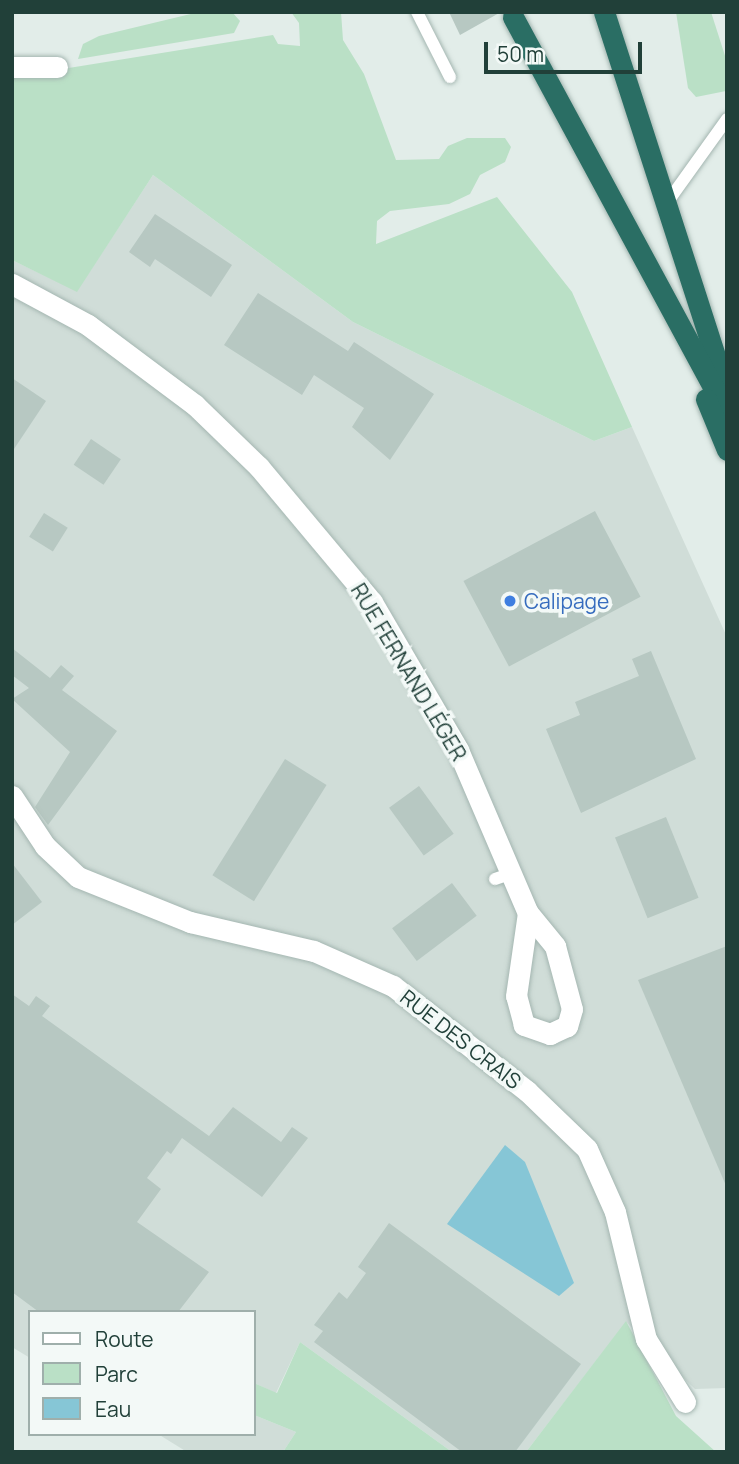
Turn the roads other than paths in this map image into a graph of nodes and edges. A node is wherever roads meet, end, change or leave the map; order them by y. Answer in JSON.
{"nodes":[{"id":1,"x":416,"y":12,"type":"edge"},
{"id":2,"x":604,"y":12,"type":"edge"},
{"id":3,"x":513,"y":17,"type":"dead end"},
{"id":4,"x":12,"y":67,"type":"edge"},
{"id":5,"x":57,"y":67,"type":"dead end"},
{"id":6,"x":450,"y":77,"type":"dead end"},
{"id":7,"x":727,"y":119,"type":"edge"},
{"id":8,"x":664,"y":207,"type":"junction"},
{"id":9,"x":12,"y":284,"type":"edge"},
{"id":10,"x":701,"y":318,"type":"junction"},
{"id":11,"x":685,"y":345,"type":"junction"},
{"id":12,"x":727,"y":364,"type":"edge"},
{"id":13,"x":727,"y":393,"type":"edge"},
{"id":14,"x":727,"y":413,"type":"edge"},
{"id":15,"x":727,"y":450,"type":"edge"},
{"id":16,"x":12,"y":796,"type":"edge"},
{"id":17,"x":528,"y":913,"type":"junction"},
{"id":18,"x":685,"y":1402,"type":"dead end"}],
"edges":[{"from":1,"to":6,"type":"lane"},
{"from":2,"to":8,"type":"highway"},
{"from":3,"to":11,"type":"highway"},
{"from":4,"to":5,"type":"street"},
{"from":7,"to":8,"type":"lane"},
{"from":8,"to":10,"type":"highway"},
{"from":9,"to":17,"type":"street","name":"RUE FERNAND LÉGER"},
{"from":10,"to":12,"type":"highway"},
{"from":10,"to":13,"type":"highway"},
{"from":11,"to":14,"type":"highway"},
{"from":11,"to":15,"type":"highway"},
{"from":16,"to":18,"type":"street","name":"RUE DES CRAIS"},
{"from":17,"to":17,"type":"street","name":"RUE FERNAND LÉGER"}]}
